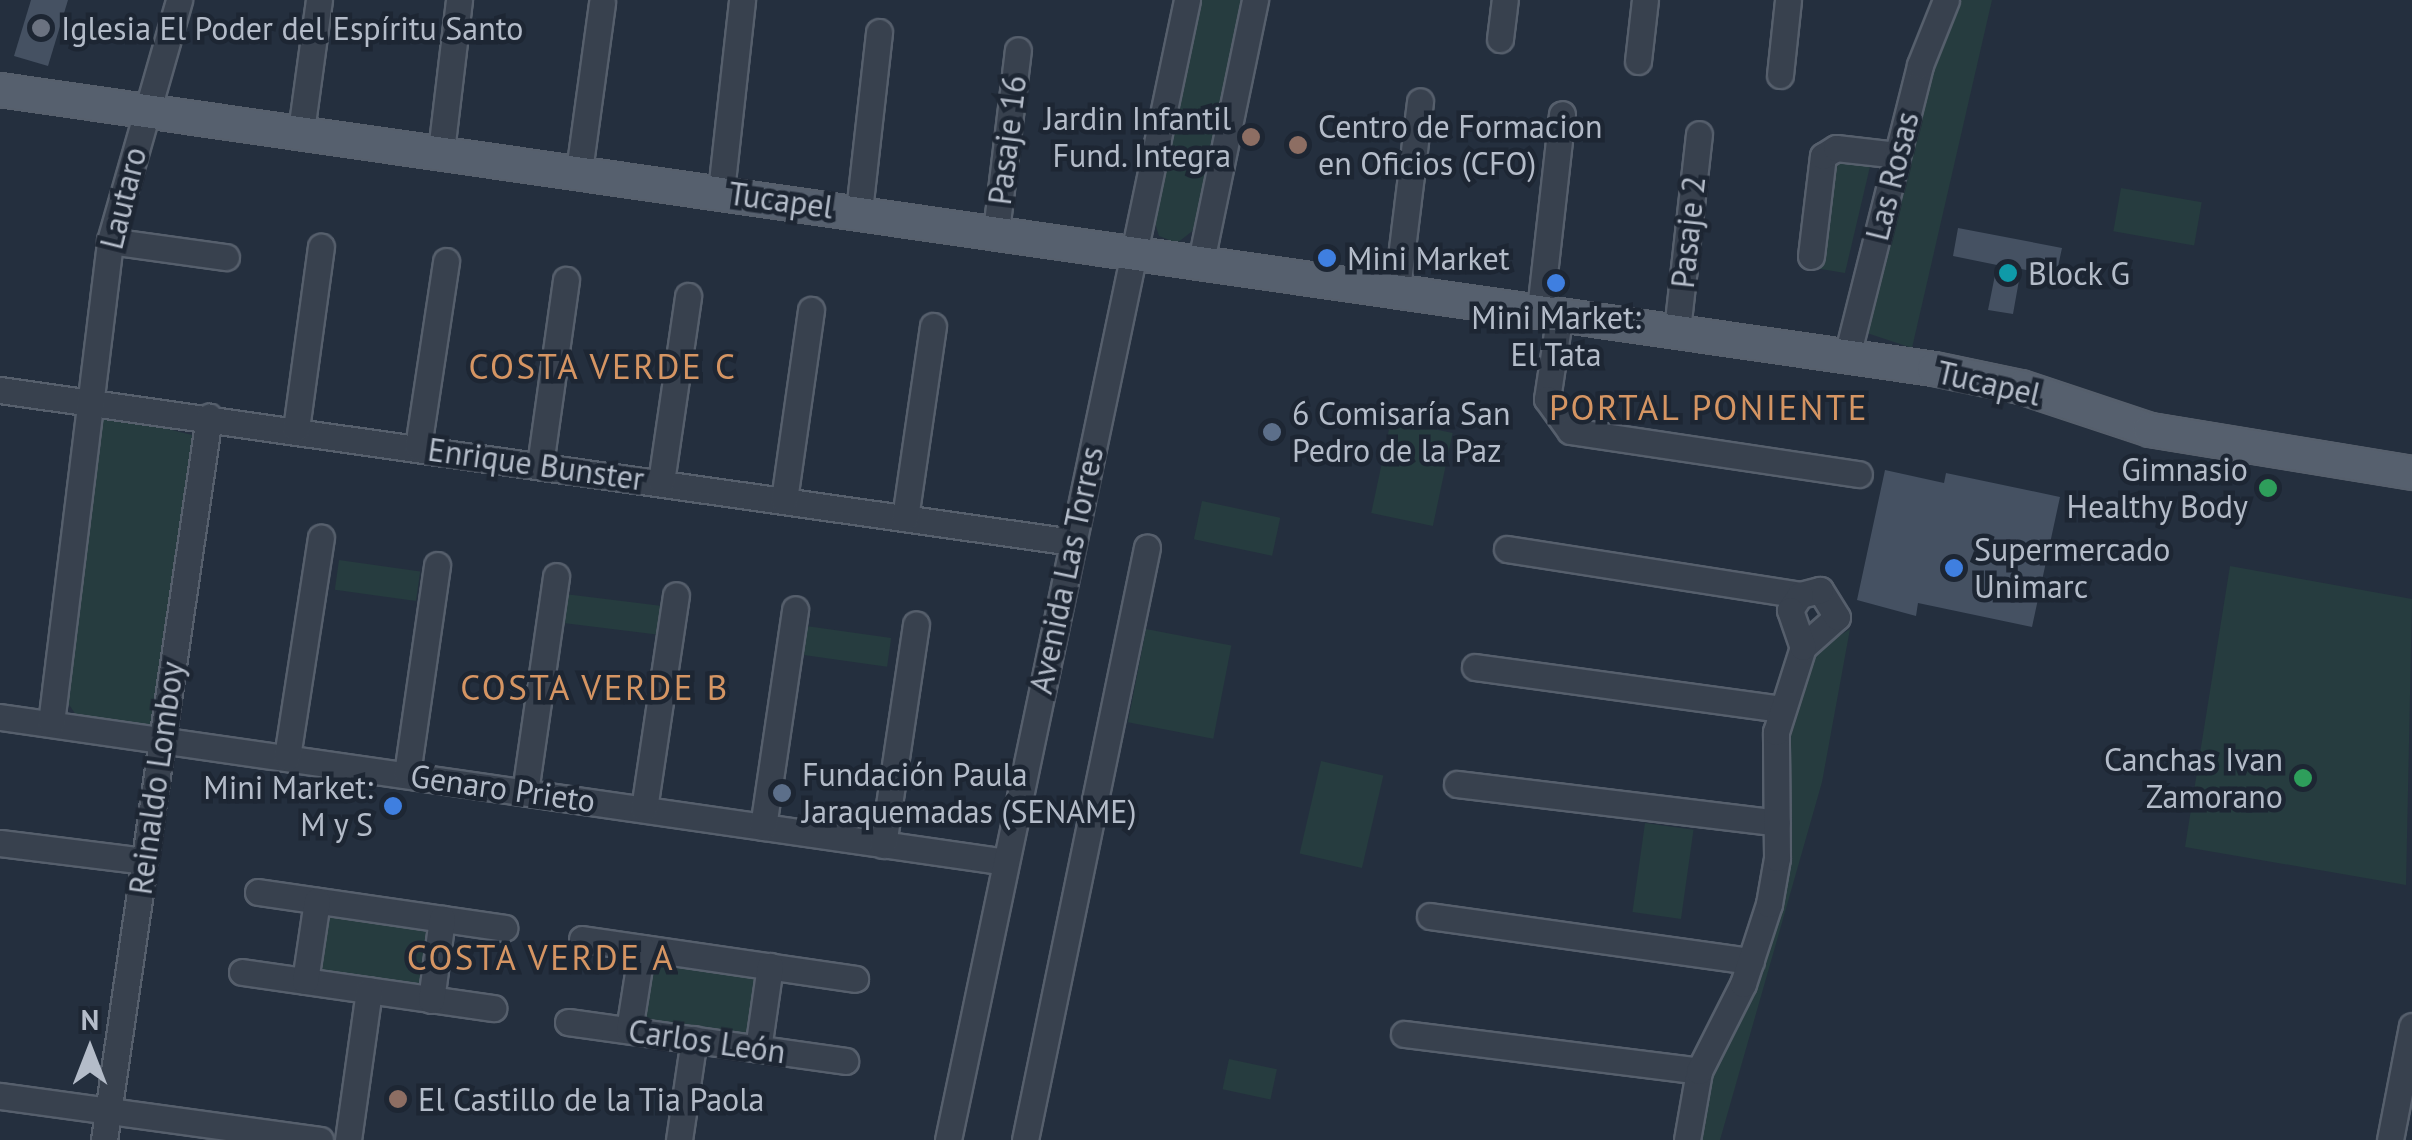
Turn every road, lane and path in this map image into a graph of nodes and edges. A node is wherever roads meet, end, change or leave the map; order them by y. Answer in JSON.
{"nodes":[{"id":1,"x":179,"y":0,"type":"edge"},
{"id":2,"x":320,"y":0,"type":"edge"},
{"id":3,"x":459,"y":0,"type":"edge"},
{"id":4,"x":742,"y":0,"type":"edge"},
{"id":5,"x":1187,"y":0,"type":"edge"},
{"id":6,"x":1255,"y":0,"type":"edge"},
{"id":7,"x":1505,"y":0,"type":"edge"},
{"id":8,"x":1645,"y":0,"type":"edge"},
{"id":9,"x":1788,"y":0,"type":"edge"},
{"id":10,"x":1946,"y":0,"type":"edge"},
{"id":11,"x":602,"y":3,"type":"dead end"},
{"id":12,"x":879,"y":32,"type":"dead end"},
{"id":13,"x":1500,"y":39,"type":"dead end"},
{"id":14,"x":1018,"y":50,"type":"dead end"},
{"id":15,"x":1638,"y":60,"type":"dead end"},
{"id":16,"x":1780,"y":74,"type":"dead end"},
{"id":17,"x":0,"y":90,"type":"edge"},
{"id":18,"x":1420,"y":102,"type":"dead end"},
{"id":19,"x":146,"y":108,"type":"junction"},
{"id":20,"x":1562,"y":114,"type":"dead end"},
{"id":21,"x":301,"y":130,"type":"junction"},
{"id":22,"x":1698,"y":134,"type":"dead end"},
{"id":23,"x":441,"y":151,"type":"junction"},
{"id":24,"x":1897,"y":154,"type":"junction"},
{"id":25,"x":580,"y":171,"type":"junction"},
{"id":26,"x":721,"y":191,"type":"junction"},
{"id":27,"x":859,"y":211,"type":"junction"},
{"id":28,"x":996,"y":231,"type":"junction"},
{"id":29,"x":110,"y":241,"type":"junction"},
{"id":30,"x":321,"y":247,"type":"dead end"},
{"id":31,"x":1134,"y":250,"type":"junction"},
{"id":32,"x":1810,"y":256,"type":"dead end"},
{"id":33,"x":226,"y":258,"type":"dead end"},
{"id":34,"x":446,"y":261,"type":"dead end"},
{"id":35,"x":1201,"y":261,"type":"junction"},
{"id":36,"x":566,"y":280,"type":"dead end"},
{"id":37,"x":1398,"y":289,"type":"junction"},
{"id":38,"x":688,"y":296,"type":"dead end"},
{"id":39,"x":811,"y":310,"type":"dead end"},
{"id":40,"x":1550,"y":312,"type":"junction"},
{"id":41,"x":933,"y":326,"type":"dead end"},
{"id":42,"x":1677,"y":330,"type":"junction"},
{"id":43,"x":1847,"y":356,"type":"junction"},
{"id":44,"x":0,"y":390,"type":"edge"},
{"id":45,"x":88,"y":401,"type":"junction"},
{"id":46,"x":209,"y":417,"type":"junction"},
{"id":47,"x":296,"y":429,"type":"junction"},
{"id":48,"x":418,"y":447,"type":"junction"},
{"id":49,"x":540,"y":464,"type":"junction"},
{"id":50,"x":2412,"y":473,"type":"edge"},
{"id":51,"x":1859,"y":474,"type":"dead end"},
{"id":52,"x":661,"y":482,"type":"junction"},
{"id":53,"x":784,"y":500,"type":"junction"},
{"id":54,"x":905,"y":518,"type":"junction"},
{"id":55,"x":320,"y":538,"type":"dead end"},
{"id":56,"x":1072,"y":542,"type":"junction"},
{"id":57,"x":1147,"y":547,"type":"dead end"},
{"id":58,"x":1506,"y":549,"type":"dead end"},
{"id":59,"x":438,"y":565,"type":"dead end"},
{"id":60,"x":556,"y":576,"type":"dead end"},
{"id":61,"x":1800,"y":594,"type":"junction"},
{"id":62,"x":676,"y":595,"type":"dead end"},
{"id":63,"x":796,"y":609,"type":"dead end"},
{"id":64,"x":916,"y":624,"type":"dead end"},
{"id":65,"x":1802,"y":647,"type":"junction"},
{"id":66,"x":1475,"y":667,"type":"dead end"},
{"id":67,"x":1780,"y":709,"type":"junction"},
{"id":68,"x":0,"y":717,"type":"edge"},
{"id":69,"x":51,"y":723,"type":"junction"},
{"id":70,"x":162,"y":738,"type":"junction"},
{"id":71,"x":288,"y":757,"type":"junction"},
{"id":72,"x":407,"y":774,"type":"junction"},
{"id":73,"x":1457,"y":784,"type":"dead end"},
{"id":74,"x":525,"y":792,"type":"junction"},
{"id":75,"x":644,"y":809,"type":"junction"},
{"id":76,"x":1777,"y":824,"type":"junction"},
{"id":77,"x":763,"y":827,"type":"junction"},
{"id":78,"x":0,"y":843,"type":"edge"},
{"id":79,"x":882,"y":844,"type":"junction"},
{"id":80,"x":144,"y":861,"type":"junction"},
{"id":81,"x":1006,"y":862,"type":"junction"},
{"id":82,"x":258,"y":892,"type":"dead end"},
{"id":83,"x":316,"y":901,"type":"junction"},
{"id":84,"x":1430,"y":916,"type":"dead end"},
{"id":85,"x":442,"y":919,"type":"junction"},
{"id":86,"x":504,"y":928,"type":"dead end"},
{"id":87,"x":582,"y":939,"type":"dead end"},
{"id":88,"x":642,"y":948,"type":"junction"},
{"id":89,"x":1751,"y":961,"type":"junction"},
{"id":90,"x":770,"y":966,"type":"junction"},
{"id":91,"x":242,"y":972,"type":"dead end"},
{"id":92,"x":856,"y":979,"type":"dead end"},
{"id":93,"x":304,"y":981,"type":"junction"},
{"id":94,"x":369,"y":990,"type":"junction"},
{"id":95,"x":431,"y":1000,"type":"junction"},
{"id":96,"x":493,"y":1008,"type":"dead end"},
{"id":97,"x":568,"y":1022,"type":"dead end"},
{"id":98,"x":2412,"y":1026,"type":"edge"},
{"id":99,"x":629,"y":1030,"type":"junction"},
{"id":100,"x":1404,"y":1034,"type":"dead end"},
{"id":101,"x":694,"y":1040,"type":"junction"},
{"id":102,"x":758,"y":1049,"type":"junction"},
{"id":103,"x":845,"y":1061,"type":"dead end"},
{"id":104,"x":1699,"y":1070,"type":"junction"},
{"id":105,"x":0,"y":1096,"type":"edge"},
{"id":106,"x":108,"y":1111,"type":"junction"},
{"id":107,"x":267,"y":1136,"type":"edge"},
{"id":108,"x":104,"y":1140,"type":"edge"},
{"id":109,"x":320,"y":1140,"type":"edge"},
{"id":110,"x":348,"y":1140,"type":"edge"},
{"id":111,"x":678,"y":1140,"type":"edge"},
{"id":112,"x":948,"y":1140,"type":"edge"},
{"id":113,"x":1025,"y":1140,"type":"edge"},
{"id":114,"x":1687,"y":1140,"type":"edge"},
{"id":115,"x":2390,"y":1140,"type":"edge"}],
"edges":[{"from":1,"to":19,"type":"street","name":"Lautaro"},
{"from":2,"to":21,"type":"street"},
{"from":3,"to":23,"type":"street"},
{"from":4,"to":26,"type":"street"},
{"from":5,"to":31,"type":"street","name":"Avenida Las Torres"},
{"from":6,"to":35,"type":"street"},
{"from":7,"to":13,"type":"street"},
{"from":8,"to":15,"type":"street"},
{"from":9,"to":16,"type":"street"},
{"from":10,"to":24,"type":"street","name":"Las Rosas"},
{"from":11,"to":25,"type":"street"},
{"from":12,"to":27,"type":"street"},
{"from":14,"to":28,"type":"street","name":"Pasaje 16"},
{"from":17,"to":19,"type":"main road","name":"Tucapel"},
{"from":18,"to":37,"type":"street"},
{"from":19,"to":21,"type":"main road","name":"Tucapel"},
{"from":19,"to":29,"type":"street","name":"Lautaro"},
{"from":20,"to":40,"type":"street"},
{"from":21,"to":23,"type":"main road","name":"Tucapel"},
{"from":22,"to":42,"type":"street","name":"Pasaje 2"},
{"from":23,"to":25,"type":"main road","name":"Tucapel"},
{"from":24,"to":32,"type":"street"},
{"from":24,"to":43,"type":"street","name":"Las Rosas"},
{"from":25,"to":26,"type":"main road","name":"Tucapel"},
{"from":26,"to":27,"type":"main road","name":"Tucapel"},
{"from":27,"to":28,"type":"main road","name":"Tucapel"},
{"from":28,"to":31,"type":"main road","name":"Tucapel"},
{"from":29,"to":33,"type":"street"},
{"from":29,"to":45,"type":"street","name":"Lautaro"},
{"from":30,"to":47,"type":"street"},
{"from":31,"to":35,"type":"main road","name":"Tucapel"},
{"from":31,"to":56,"type":"street","name":"Avenida Las Torres"},
{"from":34,"to":48,"type":"street"},
{"from":35,"to":37,"type":"main road","name":"Tucapel"},
{"from":36,"to":49,"type":"street"},
{"from":37,"to":40,"type":"main road","name":"Tucapel"},
{"from":38,"to":52,"type":"street"},
{"from":39,"to":53,"type":"street"},
{"from":40,"to":42,"type":"main road","name":"Tucapel"},
{"from":40,"to":51,"type":"street"},
{"from":41,"to":54,"type":"street"},
{"from":42,"to":43,"type":"main road","name":"Tucapel"},
{"from":43,"to":50,"type":"main road","name":"Tucapel"},
{"from":44,"to":45,"type":"street","name":"Enrique Bunster"},
{"from":45,"to":46,"type":"street","name":"Enrique Bunster"},
{"from":45,"to":69,"type":"street","name":"Lautaro"},
{"from":46,"to":47,"type":"street","name":"Enrique Bunster"},
{"from":46,"to":70,"type":"street","name":"Reinaldo Lomboy"},
{"from":47,"to":48,"type":"street","name":"Enrique Bunster"},
{"from":48,"to":49,"type":"street","name":"Enrique Bunster"},
{"from":49,"to":52,"type":"street","name":"Enrique Bunster"},
{"from":52,"to":53,"type":"street","name":"Enrique Bunster"},
{"from":53,"to":54,"type":"street","name":"Enrique Bunster"},
{"from":54,"to":56,"type":"street","name":"Enrique Bunster"},
{"from":55,"to":71,"type":"street"},
{"from":56,"to":81,"type":"street","name":"Avenida Las Torres"},
{"from":57,"to":113,"type":"street"},
{"from":58,"to":61,"type":"street"},
{"from":59,"to":72,"type":"street"},
{"from":60,"to":74,"type":"street"},
{"from":61,"to":65,"type":"street"},
{"from":61,"to":65,"type":"street"},
{"from":62,"to":75,"type":"street"},
{"from":63,"to":77,"type":"street"},
{"from":64,"to":79,"type":"street"},
{"from":65,"to":67,"type":"street"},
{"from":66,"to":67,"type":"street"},
{"from":67,"to":76,"type":"street"},
{"from":68,"to":69,"type":"street","name":"Genaro Prieto"},
{"from":69,"to":70,"type":"street","name":"Genaro Prieto"},
{"from":70,"to":71,"type":"street","name":"Genaro Prieto"},
{"from":70,"to":80,"type":"street","name":"Reinaldo Lomboy"},
{"from":71,"to":72,"type":"street","name":"Genaro Prieto"},
{"from":72,"to":74,"type":"street","name":"Genaro Prieto"},
{"from":73,"to":76,"type":"street"},
{"from":74,"to":75,"type":"street","name":"Genaro Prieto"},
{"from":75,"to":77,"type":"street","name":"Genaro Prieto"},
{"from":76,"to":89,"type":"street"},
{"from":77,"to":79,"type":"street","name":"Genaro Prieto"},
{"from":78,"to":80,"type":"street"},
{"from":79,"to":81,"type":"street","name":"Genaro Prieto"},
{"from":80,"to":106,"type":"street","name":"Reinaldo Lomboy"},
{"from":81,"to":112,"type":"street","name":"Avenida Las Torres"},
{"from":82,"to":83,"type":"street"},
{"from":83,"to":85,"type":"street"},
{"from":83,"to":93,"type":"street"},
{"from":84,"to":89,"type":"street"},
{"from":85,"to":86,"type":"street"},
{"from":85,"to":95,"type":"street"},
{"from":87,"to":88,"type":"street"},
{"from":88,"to":90,"type":"street"},
{"from":88,"to":99,"type":"street"},
{"from":89,"to":104,"type":"street"},
{"from":90,"to":92,"type":"street"},
{"from":90,"to":102,"type":"street"},
{"from":91,"to":93,"type":"street"},
{"from":93,"to":94,"type":"street"},
{"from":94,"to":95,"type":"street"},
{"from":94,"to":110,"type":"street"},
{"from":95,"to":96,"type":"street"},
{"from":97,"to":99,"type":"street","name":"Carlos León"},
{"from":98,"to":115,"type":"street"},
{"from":99,"to":101,"type":"street","name":"Carlos León"},
{"from":100,"to":104,"type":"street"},
{"from":101,"to":102,"type":"street","name":"Carlos León"},
{"from":101,"to":111,"type":"street"},
{"from":102,"to":103,"type":"street","name":"Carlos León"},
{"from":104,"to":114,"type":"street"},
{"from":105,"to":106,"type":"street"},
{"from":106,"to":107,"type":"street"},
{"from":106,"to":108,"type":"street","name":"Reinaldo Lomboy"},
{"from":107,"to":109,"type":"street"}]}
